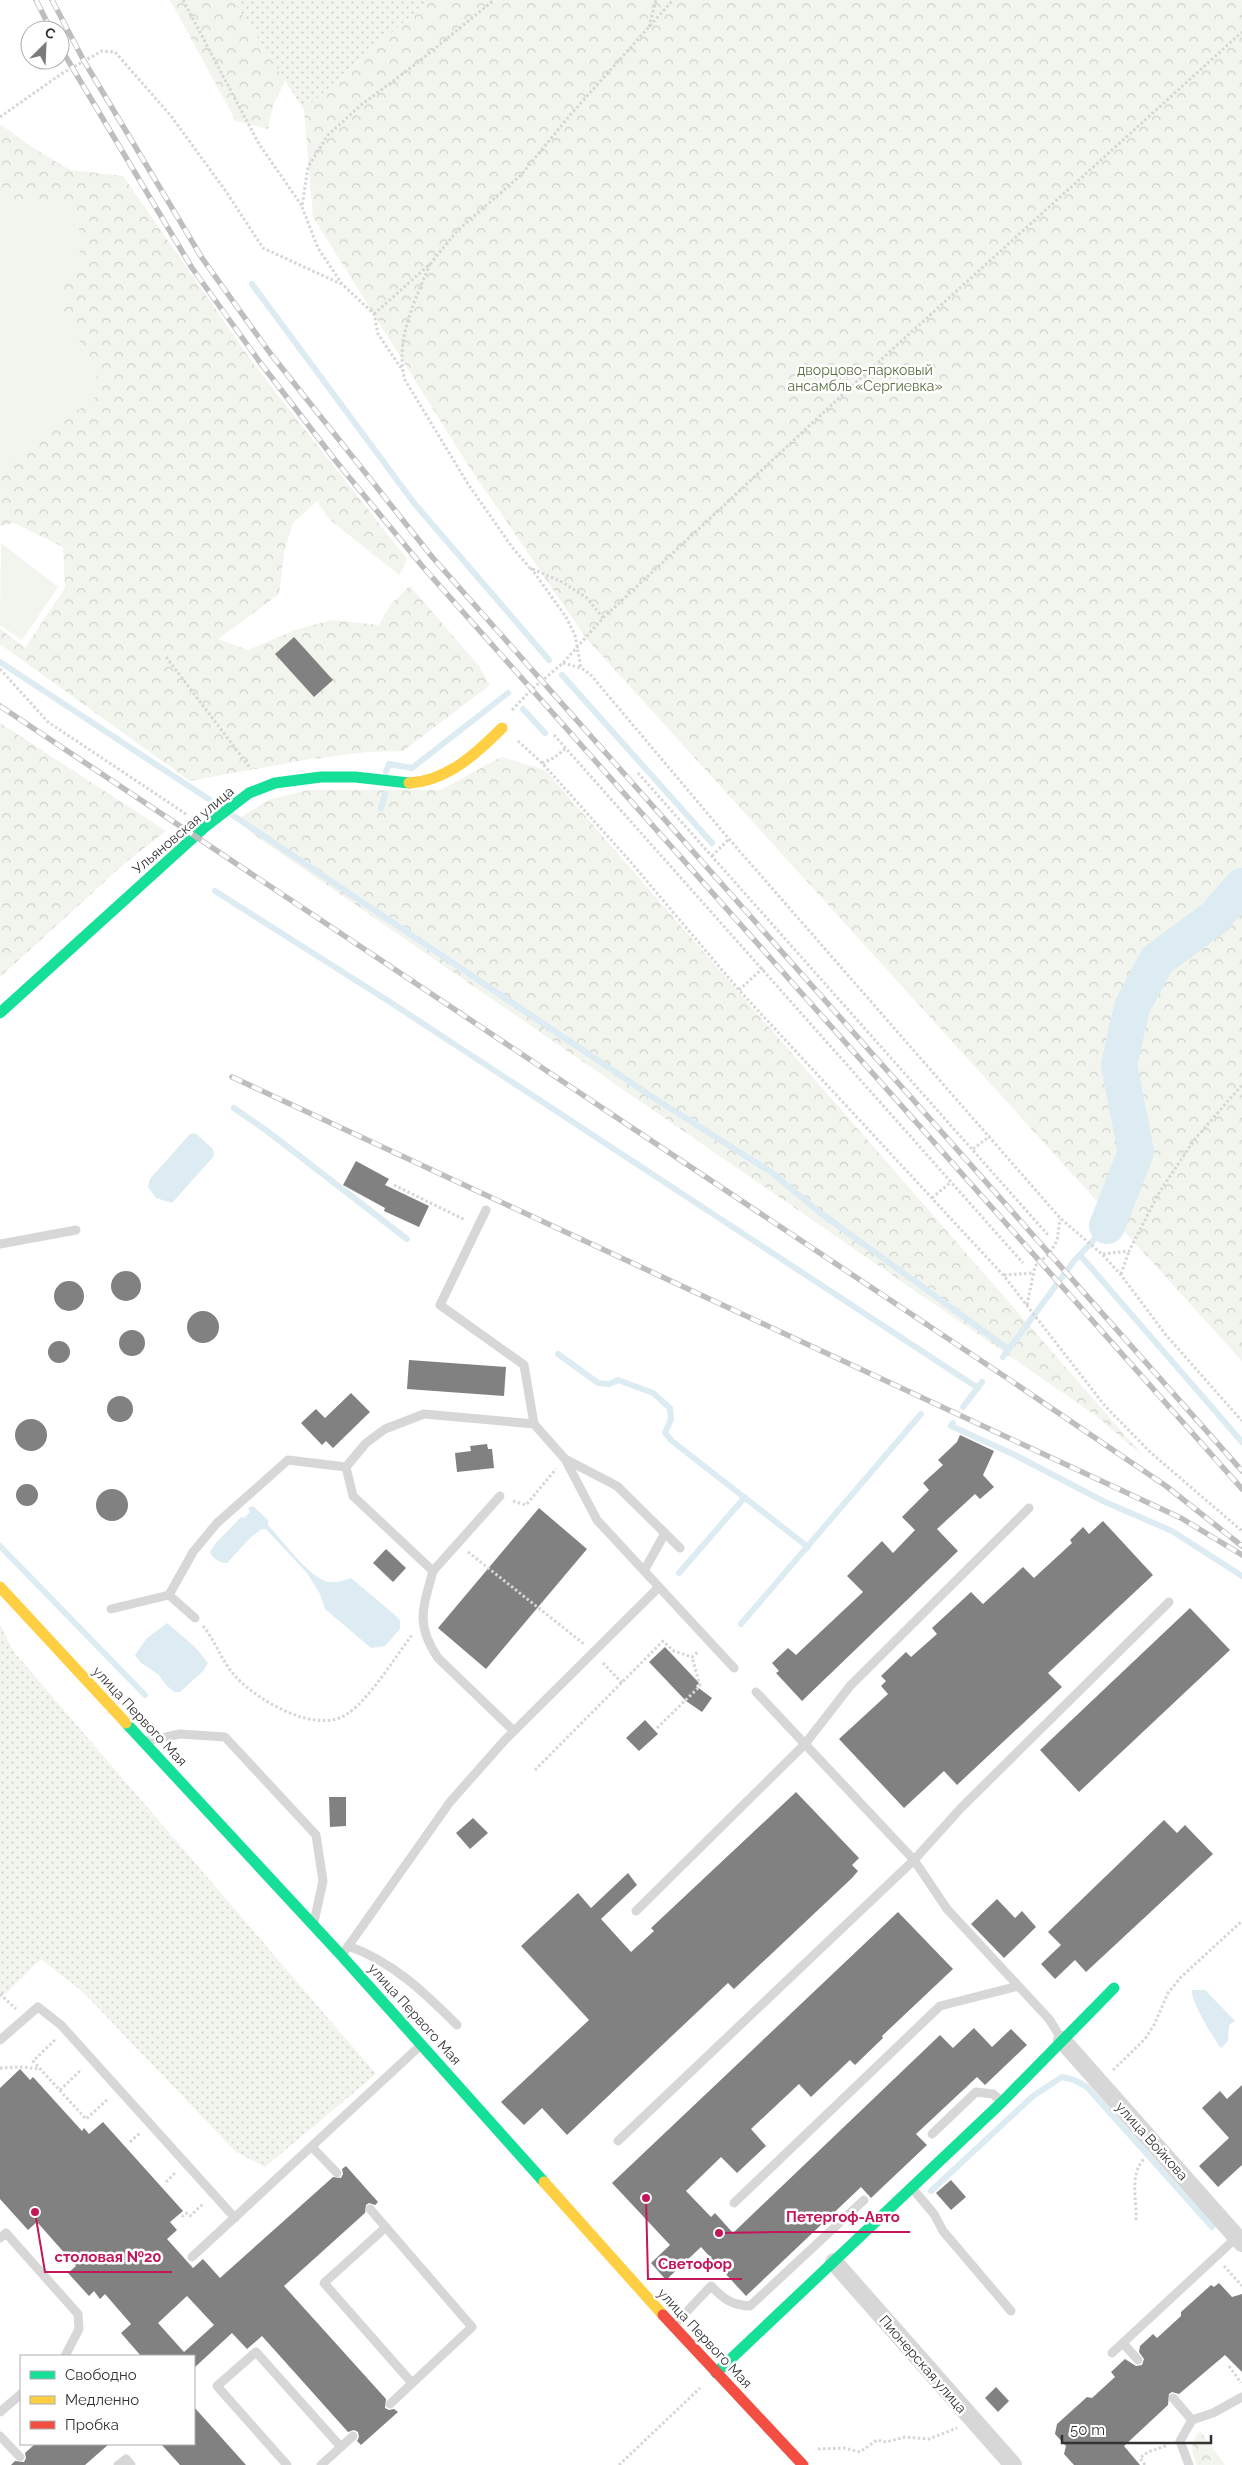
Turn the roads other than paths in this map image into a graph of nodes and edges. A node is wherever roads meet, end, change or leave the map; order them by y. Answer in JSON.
{"nodes":[{"id":1,"x":502,"y":728,"type":"road end"},
{"id":2,"x":0,"y":1013,"type":"edge"},
{"id":3,"x":486,"y":1210,"type":"dead end"},
{"id":4,"x":76,"y":1230,"type":"dead end"},
{"id":5,"x":0,"y":1244,"type":"edge"},
{"id":6,"x":534,"y":1424,"type":"junction"},
{"id":7,"x":565,"y":1458,"type":"junction"},
{"id":8,"x":346,"y":1467,"type":"junction"},
{"id":9,"x":500,"y":1496,"type":"road end"},
{"id":10,"x":1029,"y":1508,"type":"dead end"},
{"id":11,"x":665,"y":1533,"type":"junction"},
{"id":12,"x":680,"y":1548,"type":"dead end"},
{"id":13,"x":432,"y":1571,"type":"junction"},
{"id":14,"x":644,"y":1571,"type":"junction"},
{"id":15,"x":0,"y":1587,"type":"edge"},
{"id":16,"x":659,"y":1587,"type":"junction"},
{"id":17,"x":169,"y":1595,"type":"junction"},
{"id":18,"x":1170,"y":1602,"type":"dead end"},
{"id":19,"x":111,"y":1608,"type":"dead end"},
{"id":20,"x":195,"y":1618,"type":"road end"},
{"id":21,"x":734,"y":1668,"type":"dead end"},
{"id":22,"x":756,"y":1692,"type":"dead end"},
{"id":23,"x":514,"y":1731,"type":"junction"},
{"id":24,"x":144,"y":1742,"type":"junction"},
{"id":25,"x":805,"y":1744,"type":"junction"},
{"id":26,"x":914,"y":1860,"type":"junction"},
{"id":27,"x":636,"y":1911,"type":"dead end"},
{"id":28,"x":313,"y":1925,"type":"junction"},
{"id":29,"x":345,"y":1950,"type":"junction"},
{"id":30,"x":1018,"y":1986,"type":"junction"},
{"id":31,"x":1114,"y":1988,"type":"dead end"},
{"id":32,"x":457,"y":2025,"type":"dead end"},
{"id":33,"x":0,"y":2040,"type":"edge"},
{"id":34,"x":1062,"y":2040,"type":"junction"},
{"id":35,"x":422,"y":2044,"type":"junction"},
{"id":36,"x":1002,"y":2102,"type":"junction"},
{"id":37,"x":932,"y":2134,"type":"dead end"},
{"id":38,"x":618,"y":2141,"type":"dead end"},
{"id":39,"x":312,"y":2147,"type":"junction"},
{"id":40,"x":337,"y":2173,"type":"dead end"},
{"id":41,"x":912,"y":2188,"type":"junction"},
{"id":42,"x":864,"y":2200,"type":"dead end"},
{"id":43,"x":734,"y":2203,"type":"dead end"},
{"id":44,"x":370,"y":2209,"type":"dead end"},
{"id":45,"x":235,"y":2218,"type":"junction"},
{"id":46,"x":386,"y":2228,"type":"junction"},
{"id":47,"x":0,"y":2238,"type":"edge"},
{"id":48,"x":1239,"y":2240,"type":"edge"},
{"id":49,"x":192,"y":2257,"type":"dead end"},
{"id":50,"x":834,"y":2262,"type":"junction"},
{"id":51,"x":1011,"y":2311,"type":"dead end"},
{"id":52,"x":673,"y":2326,"type":"junction"},
{"id":53,"x":1123,"y":2343,"type":"junction"},
{"id":54,"x":1112,"y":2354,"type":"dead end"},
{"id":55,"x":66,"y":2355,"type":"edge"},
{"id":56,"x":1138,"y":2360,"type":"dead end"},
{"id":57,"x":716,"y":2373,"type":"junction"},
{"id":58,"x":412,"y":2383,"type":"junction"},
{"id":59,"x":20,"y":2395,"type":"edge"},
{"id":60,"x":1242,"y":2397,"type":"edge"},
{"id":61,"x":1173,"y":2398,"type":"dead end"},
{"id":62,"x":390,"y":2404,"type":"dead end"},
{"id":63,"x":0,"y":2412,"type":"edge"},
{"id":64,"x":1192,"y":2420,"type":"junction"},
{"id":65,"x":0,"y":2436,"type":"edge"},
{"id":66,"x":353,"y":2436,"type":"dead end"},
{"id":67,"x":341,"y":2447,"type":"junction"},
{"id":68,"x":20,"y":2457,"type":"dead end"},
{"id":69,"x":118,"y":2465,"type":"edge"},
{"id":70,"x":131,"y":2465,"type":"edge"},
{"id":71,"x":287,"y":2465,"type":"edge"},
{"id":72,"x":321,"y":2465,"type":"edge"},
{"id":73,"x":803,"y":2465,"type":"edge"},
{"id":74,"x":1013,"y":2465,"type":"edge"},
{"id":75,"x":1189,"y":2465,"type":"edge"}],
"edges":[{"from":1,"to":2,"type":"street","name":"Ульяновская улица"},
{"from":3,"to":6,"type":"lane"},
{"from":4,"to":5,"type":"lane"},
{"from":6,"to":7,"type":"lane"},
{"from":6,"to":8,"type":"lane"},
{"from":7,"to":11,"type":"lane"},
{"from":7,"to":14,"type":"lane"},
{"from":8,"to":13,"type":"lane"},
{"from":8,"to":17,"type":"lane"},
{"from":9,"to":13,"type":"lane"},
{"from":10,"to":25,"type":"lane"},
{"from":11,"to":12,"type":"lane"},
{"from":11,"to":14,"type":"lane"},
{"from":13,"to":23,"type":"lane"},
{"from":14,"to":16,"type":"lane"},
{"from":15,"to":24,"type":"street","name":"улица Первого Мая"},
{"from":16,"to":21,"type":"lane"},
{"from":16,"to":23,"type":"lane"},
{"from":17,"to":19,"type":"lane"},
{"from":17,"to":20,"type":"lane"},
{"from":18,"to":26,"type":"lane"},
{"from":22,"to":25,"type":"lane"},
{"from":23,"to":29,"type":"lane"},
{"from":24,"to":28,"type":"street","name":"улица Первого Мая"},
{"from":24,"to":28,"type":"lane"},
{"from":25,"to":26,"type":"lane"},
{"from":25,"to":27,"type":"lane"},
{"from":26,"to":30,"type":"lane"},
{"from":26,"to":38,"type":"lane"},
{"from":28,"to":29,"type":"street","name":"улица Первого Мая"},
{"from":29,"to":32,"type":"lane"},
{"from":29,"to":35,"type":"street","name":"улица Первого Мая"},
{"from":30,"to":34,"type":"lane"},
{"from":30,"to":43,"type":"lane"},
{"from":31,"to":34,"type":"street"},
{"from":33,"to":45,"type":"lane"},
{"from":34,"to":36,"type":"street"},
{"from":34,"to":48,"type":"street","name":"улица Войкова"},
{"from":35,"to":39,"type":"lane"},
{"from":35,"to":52,"type":"street","name":"улица Первого Мая"},
{"from":36,"to":37,"type":"lane"},
{"from":36,"to":41,"type":"street"},
{"from":39,"to":40,"type":"lane"},
{"from":39,"to":45,"type":"lane"},
{"from":41,"to":50,"type":"street"},
{"from":41,"to":51,"type":"lane"},
{"from":42,"to":52,"type":"lane"},
{"from":44,"to":46,"type":"lane"},
{"from":45,"to":49,"type":"lane"},
{"from":46,"to":58,"type":"lane"},
{"from":46,"to":58,"type":"lane"},
{"from":47,"to":55,"type":"lane"},
{"from":48,"to":53,"type":"lane"},
{"from":50,"to":57,"type":"street"},
{"from":50,"to":74,"type":"street","name":"Пионерская улица"},
{"from":52,"to":57,"type":"street","name":"улица Первого Мая"},
{"from":53,"to":54,"type":"lane"},
{"from":53,"to":56,"type":"lane"},
{"from":57,"to":73,"type":"street","name":"улица Первого Мая"},
{"from":58,"to":62,"type":"lane"},
{"from":59,"to":63,"type":"lane"},
{"from":60,"to":64,"type":"lane"},
{"from":61,"to":64,"type":"lane"},
{"from":64,"to":75,"type":"lane"},
{"from":65,"to":68,"type":"lane"},
{"from":66,"to":67,"type":"lane"},
{"from":67,"to":71,"type":"lane"},
{"from":67,"to":72,"type":"lane"},
{"from":69,"to":70,"type":"lane"}]}
